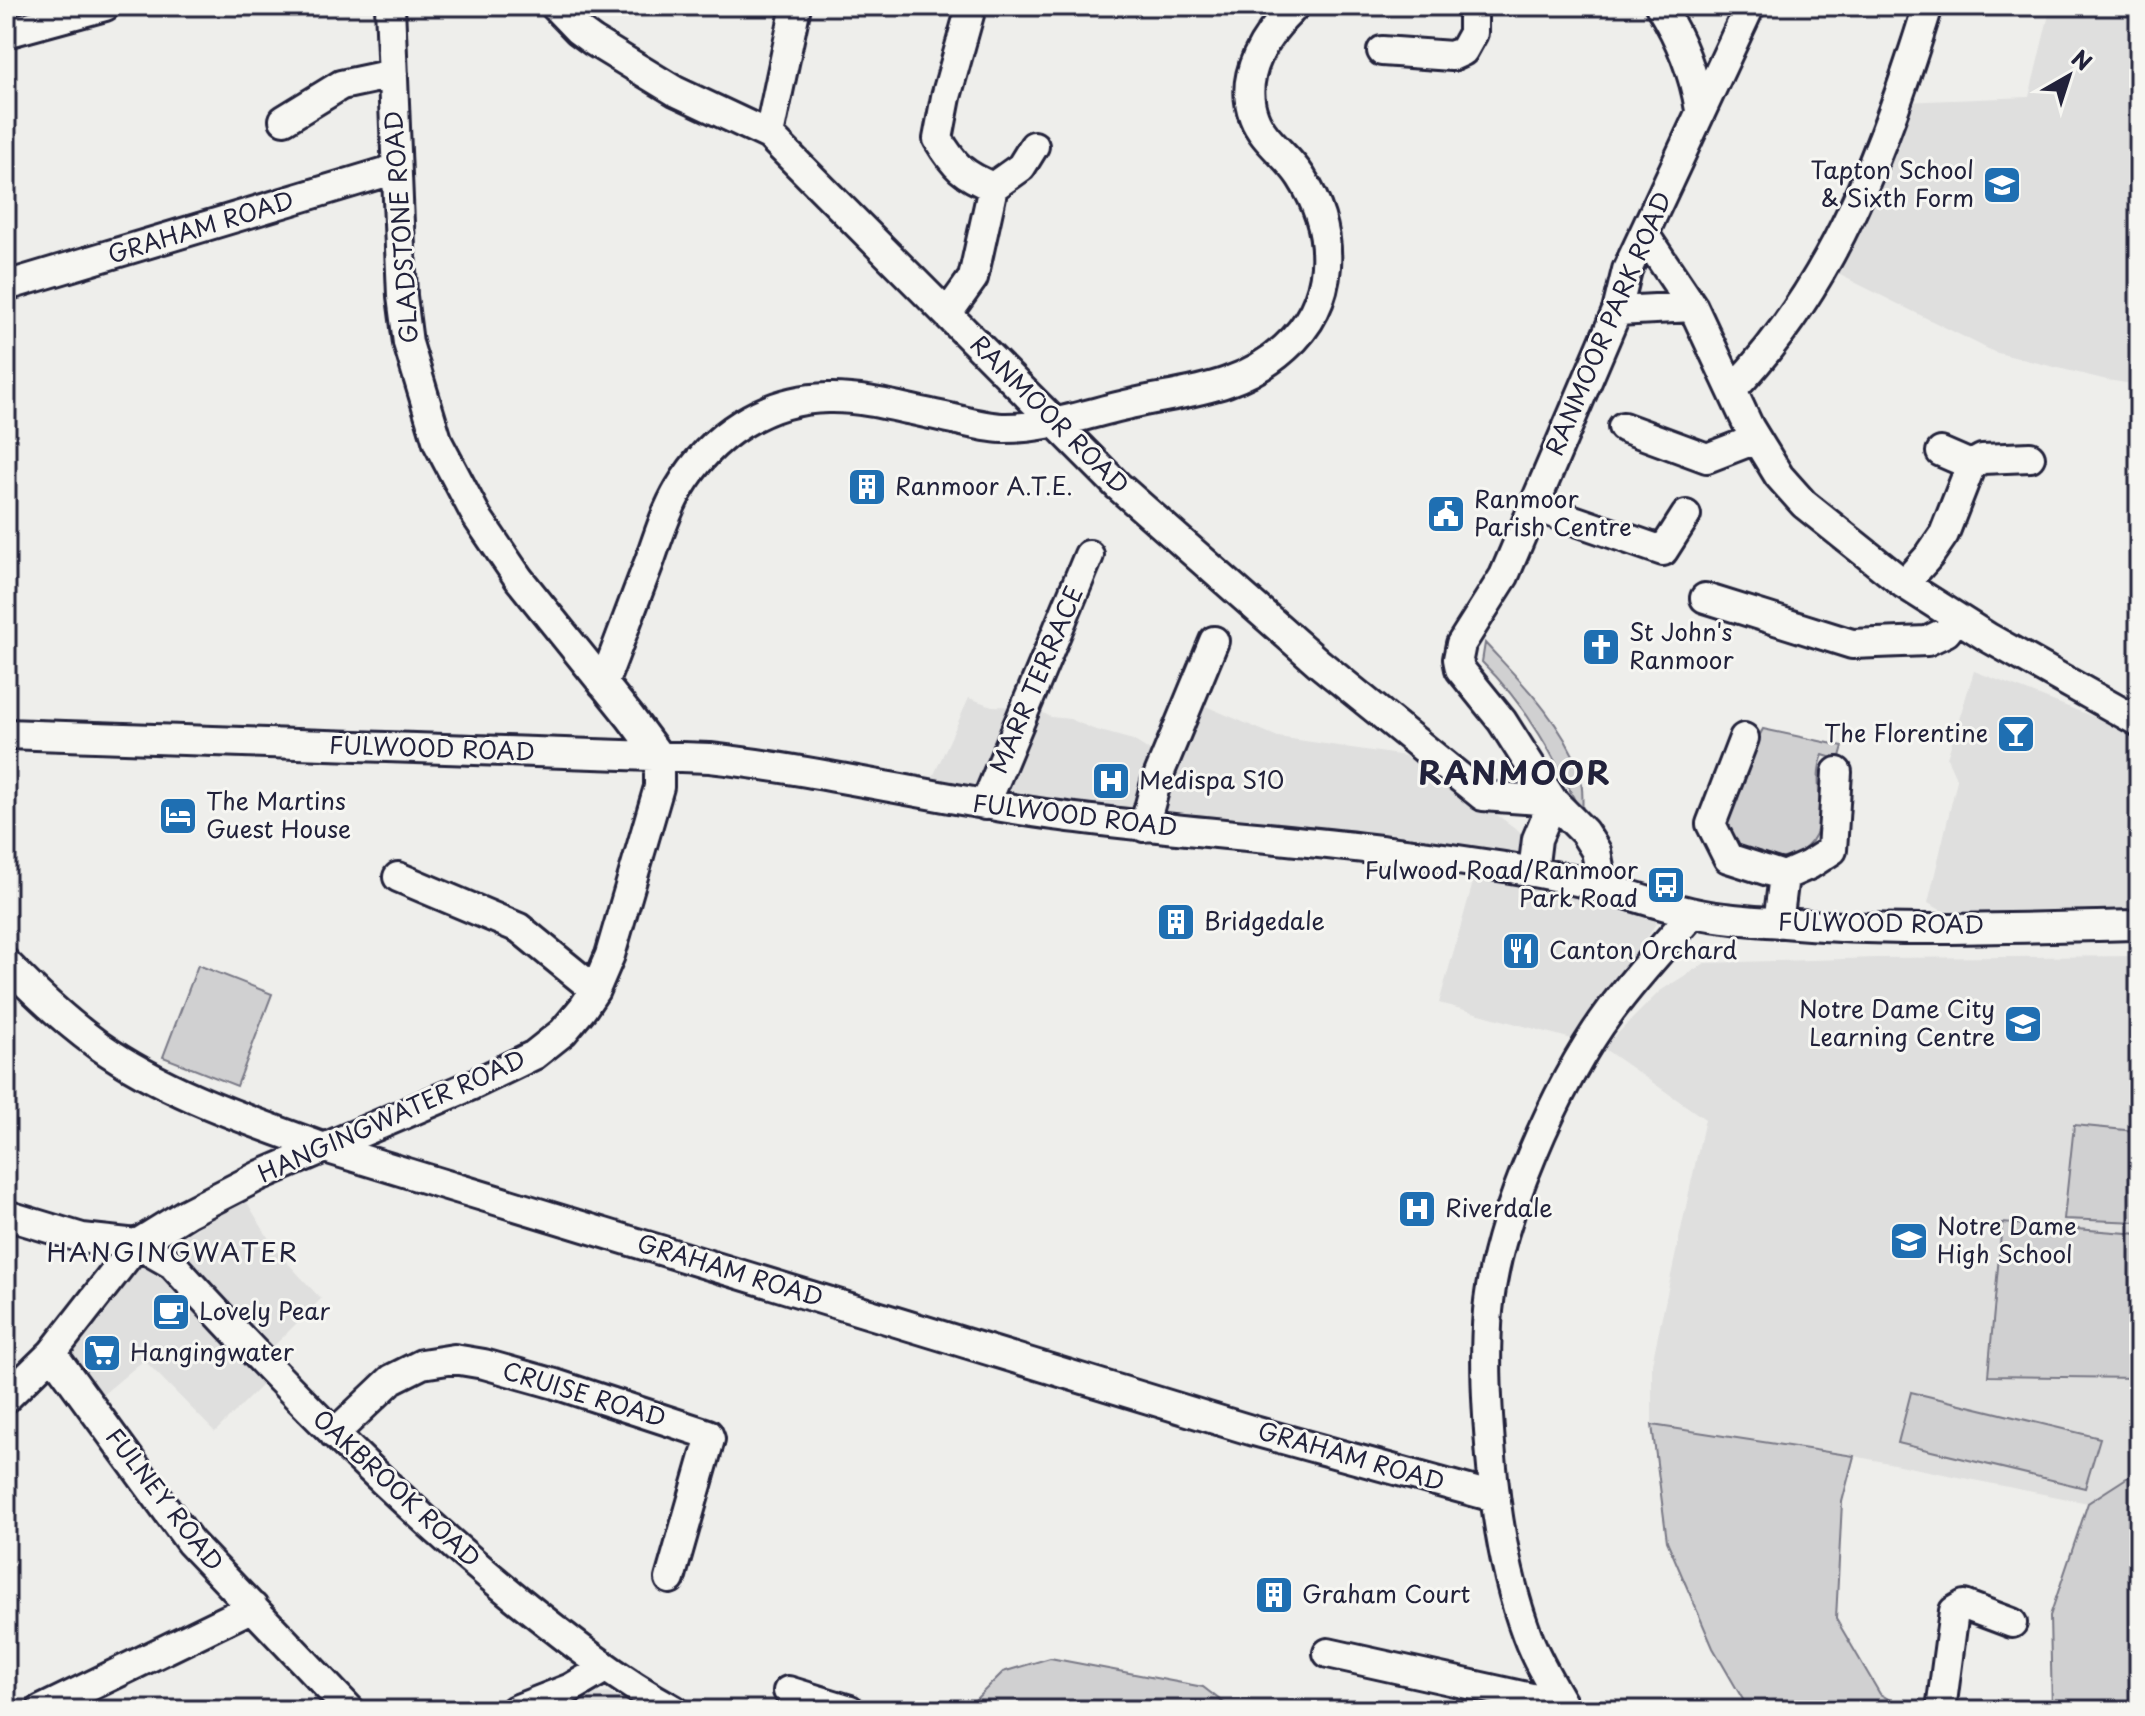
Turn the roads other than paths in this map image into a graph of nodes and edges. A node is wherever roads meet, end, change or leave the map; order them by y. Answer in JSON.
{"nodes":[{"id":1,"x":105,"y":6,"type":"edge"},
{"id":2,"x":390,"y":6,"type":"edge"},
{"id":3,"x":555,"y":6,"type":"edge"},
{"id":4,"x":796,"y":6,"type":"edge"},
{"id":5,"x":1295,"y":6,"type":"edge"},
{"id":6,"x":1473,"y":6,"type":"edge"},
{"id":7,"x":1660,"y":6,"type":"edge"},
{"id":8,"x":1750,"y":6,"type":"edge"},
{"id":9,"x":1928,"y":6,"type":"edge"},
{"id":10,"x":970,"y":11,"type":"dead end"},
{"id":11,"x":6,"y":33,"type":"edge"},
{"id":12,"x":1382,"y":51,"type":"dead end"},
{"id":13,"x":393,"y":74,"type":"junction"},
{"id":14,"x":1700,"y":110,"type":"junction"},
{"id":15,"x":284,"y":120,"type":"dead end"},
{"id":16,"x":769,"y":135,"type":"junction"},
{"id":17,"x":1034,"y":146,"type":"dead end"},
{"id":18,"x":396,"y":169,"type":"junction"},
{"id":19,"x":993,"y":187,"type":"junction"},
{"id":20,"x":1644,"y":234,"type":"junction"},
{"id":21,"x":6,"y":286,"type":"edge"},
{"id":22,"x":1693,"y":307,"type":"junction"},
{"id":23,"x":1617,"y":311,"type":"junction"},
{"id":24,"x":948,"y":313,"type":"junction"},
{"id":25,"x":1732,"y":390,"type":"junction"},
{"id":26,"x":1054,"y":422,"type":"junction"},
{"id":27,"x":1623,"y":427,"type":"dead end"},
{"id":28,"x":1756,"y":439,"type":"junction"},
{"id":29,"x":1941,"y":452,"type":"dead end"},
{"id":30,"x":2030,"y":457,"type":"dead end"},
{"id":31,"x":1971,"y":465,"type":"junction"},
{"id":32,"x":1533,"y":506,"type":"junction"},
{"id":33,"x":1686,"y":515,"type":"dead end"},
{"id":34,"x":1089,"y":555,"type":"dead end"},
{"id":35,"x":1904,"y":584,"type":"junction"},
{"id":36,"x":1705,"y":598,"type":"dead end"},
{"id":37,"x":1957,"y":618,"type":"junction"},
{"id":38,"x":1214,"y":641,"type":"dead end"},
{"id":39,"x":603,"y":684,"type":"junction"},
{"id":40,"x":2139,"y":722,"type":"edge"},
{"id":41,"x":6,"y":734,"type":"edge"},
{"id":42,"x":1744,"y":738,"type":"dead end"},
{"id":43,"x":659,"y":756,"type":"junction"},
{"id":44,"x":1837,"y":772,"type":"dead end"},
{"id":45,"x":1553,"y":801,"type":"junction"},
{"id":46,"x":985,"y":805,"type":"junction"},
{"id":47,"x":1144,"y":827,"type":"junction"},
{"id":48,"x":1533,"y":872,"type":"junction"},
{"id":49,"x":1784,"y":876,"type":"junction"},
{"id":50,"x":398,"y":877,"type":"dead end"},
{"id":51,"x":1603,"y":888,"type":"junction"},
{"id":52,"x":1693,"y":913,"type":"junction"},
{"id":53,"x":1778,"y":923,"type":"junction"},
{"id":54,"x":2139,"y":925,"type":"edge"},
{"id":55,"x":6,"y":963,"type":"edge"},
{"id":56,"x":595,"y":990,"type":"junction"},
{"id":57,"x":322,"y":1147,"type":"junction"},
{"id":58,"x":6,"y":1215,"type":"edge"},
{"id":59,"x":137,"y":1244,"type":"junction"},
{"id":60,"x":52,"y":1353,"type":"junction"},
{"id":61,"x":6,"y":1398,"type":"edge"},
{"id":62,"x":334,"y":1434,"type":"junction"},
{"id":63,"x":1494,"y":1497,"type":"junction"},
{"id":64,"x":670,"y":1579,"type":"dead end"},
{"id":65,"x":245,"y":1598,"type":"junction"},
{"id":66,"x":2012,"y":1623,"type":"dead end"},
{"id":67,"x":1328,"y":1653,"type":"dead end"},
{"id":68,"x":605,"y":1668,"type":"junction"},
{"id":69,"x":788,"y":1691,"type":"dead end"},
{"id":70,"x":1564,"y":1707,"type":"edge"},
{"id":71,"x":41,"y":1710,"type":"edge"},
{"id":72,"x":350,"y":1710,"type":"edge"},
{"id":73,"x":515,"y":1710,"type":"edge"},
{"id":74,"x":674,"y":1710,"type":"edge"},
{"id":75,"x":850,"y":1710,"type":"edge"},
{"id":76,"x":1941,"y":1710,"type":"edge"}],
"edges":[{"from":1,"to":11,"type":"street"},
{"from":2,"to":13,"type":"street","name":"GLADSTONE ROAD"},
{"from":3,"to":16,"type":"street","name":"RANMOOR ROAD"},
{"from":4,"to":16,"type":"street"},
{"from":5,"to":26,"type":"street"},
{"from":6,"to":12,"type":"street"},
{"from":7,"to":14,"type":"street"},
{"from":8,"to":14,"type":"street","name":"RANMOOR PARK ROAD"},
{"from":9,"to":25,"type":"street"},
{"from":10,"to":19,"type":"street"},
{"from":13,"to":15,"type":"street"},
{"from":13,"to":18,"type":"street","name":"GLADSTONE ROAD"},
{"from":14,"to":20,"type":"street","name":"RANMOOR PARK ROAD"},
{"from":16,"to":24,"type":"street","name":"RANMOOR ROAD"},
{"from":17,"to":19,"type":"street"},
{"from":18,"to":21,"type":"street","name":"GRAHAM ROAD"},
{"from":18,"to":39,"type":"street","name":"GLADSTONE ROAD"},
{"from":19,"to":24,"type":"street"},
{"from":20,"to":22,"type":"street"},
{"from":20,"to":23,"type":"street","name":"RANMOOR PARK ROAD"},
{"from":22,"to":23,"type":"street"},
{"from":22,"to":25,"type":"street"},
{"from":23,"to":32,"type":"street","name":"RANMOOR PARK ROAD"},
{"from":24,"to":26,"type":"street","name":"RANMOOR ROAD"},
{"from":25,"to":28,"type":"street"},
{"from":26,"to":39,"type":"street"},
{"from":26,"to":45,"type":"street","name":"RANMOOR ROAD"},
{"from":27,"to":28,"type":"street"},
{"from":28,"to":35,"type":"street"},
{"from":29,"to":31,"type":"street"},
{"from":30,"to":31,"type":"street"},
{"from":31,"to":35,"type":"street"},
{"from":32,"to":33,"type":"street"},
{"from":32,"to":45,"type":"street","name":"RANMOOR PARK ROAD"},
{"from":34,"to":46,"type":"street","name":"MARR TERRACE"},
{"from":35,"to":37,"type":"street"},
{"from":36,"to":37,"type":"street"},
{"from":37,"to":40,"type":"street"},
{"from":38,"to":47,"type":"street"},
{"from":39,"to":43,"type":"street","name":"GLADSTONE ROAD"},
{"from":41,"to":43,"type":"street","name":"FULWOOD ROAD"},
{"from":42,"to":49,"type":"street"},
{"from":43,"to":46,"type":"street","name":"FULWOOD ROAD"},
{"from":43,"to":56,"type":"street","name":"HANGINGWATER ROAD"},
{"from":44,"to":49,"type":"street"},
{"from":45,"to":48,"type":"street"},
{"from":45,"to":51,"type":"street"},
{"from":46,"to":47,"type":"street","name":"FULWOOD ROAD"},
{"from":47,"to":48,"type":"street","name":"FULWOOD ROAD"},
{"from":48,"to":51,"type":"street","name":"FULWOOD ROAD"},
{"from":49,"to":53,"type":"street"},
{"from":50,"to":56,"type":"street"},
{"from":51,"to":52,"type":"street","name":"FULWOOD ROAD"},
{"from":52,"to":53,"type":"street","name":"FULWOOD ROAD"},
{"from":52,"to":63,"type":"street"},
{"from":53,"to":54,"type":"street","name":"FULWOOD ROAD"},
{"from":55,"to":57,"type":"street","name":"GRAHAM ROAD"},
{"from":56,"to":57,"type":"street","name":"HANGINGWATER ROAD"},
{"from":57,"to":59,"type":"street","name":"HANGINGWATER ROAD"},
{"from":57,"to":63,"type":"street","name":"GRAHAM ROAD"},
{"from":58,"to":59,"type":"street"},
{"from":59,"to":60,"type":"street","name":"HANGINGWATER ROAD"},
{"from":59,"to":62,"type":"street","name":"OAKBROOK ROAD"},
{"from":60,"to":61,"type":"street","name":"HANGINGWATER ROAD"},
{"from":60,"to":65,"type":"street","name":"FULNEY ROAD"},
{"from":62,"to":64,"type":"street","name":"CRUISE ROAD"},
{"from":62,"to":68,"type":"street","name":"OAKBROOK ROAD"},
{"from":63,"to":70,"type":"street"},
{"from":65,"to":71,"type":"street"},
{"from":65,"to":72,"type":"street","name":"FULNEY ROAD"},
{"from":66,"to":76,"type":"street"},
{"from":67,"to":70,"type":"street"},
{"from":68,"to":73,"type":"street"},
{"from":68,"to":74,"type":"street","name":"OAKBROOK ROAD"},
{"from":69,"to":75,"type":"street"}]}
